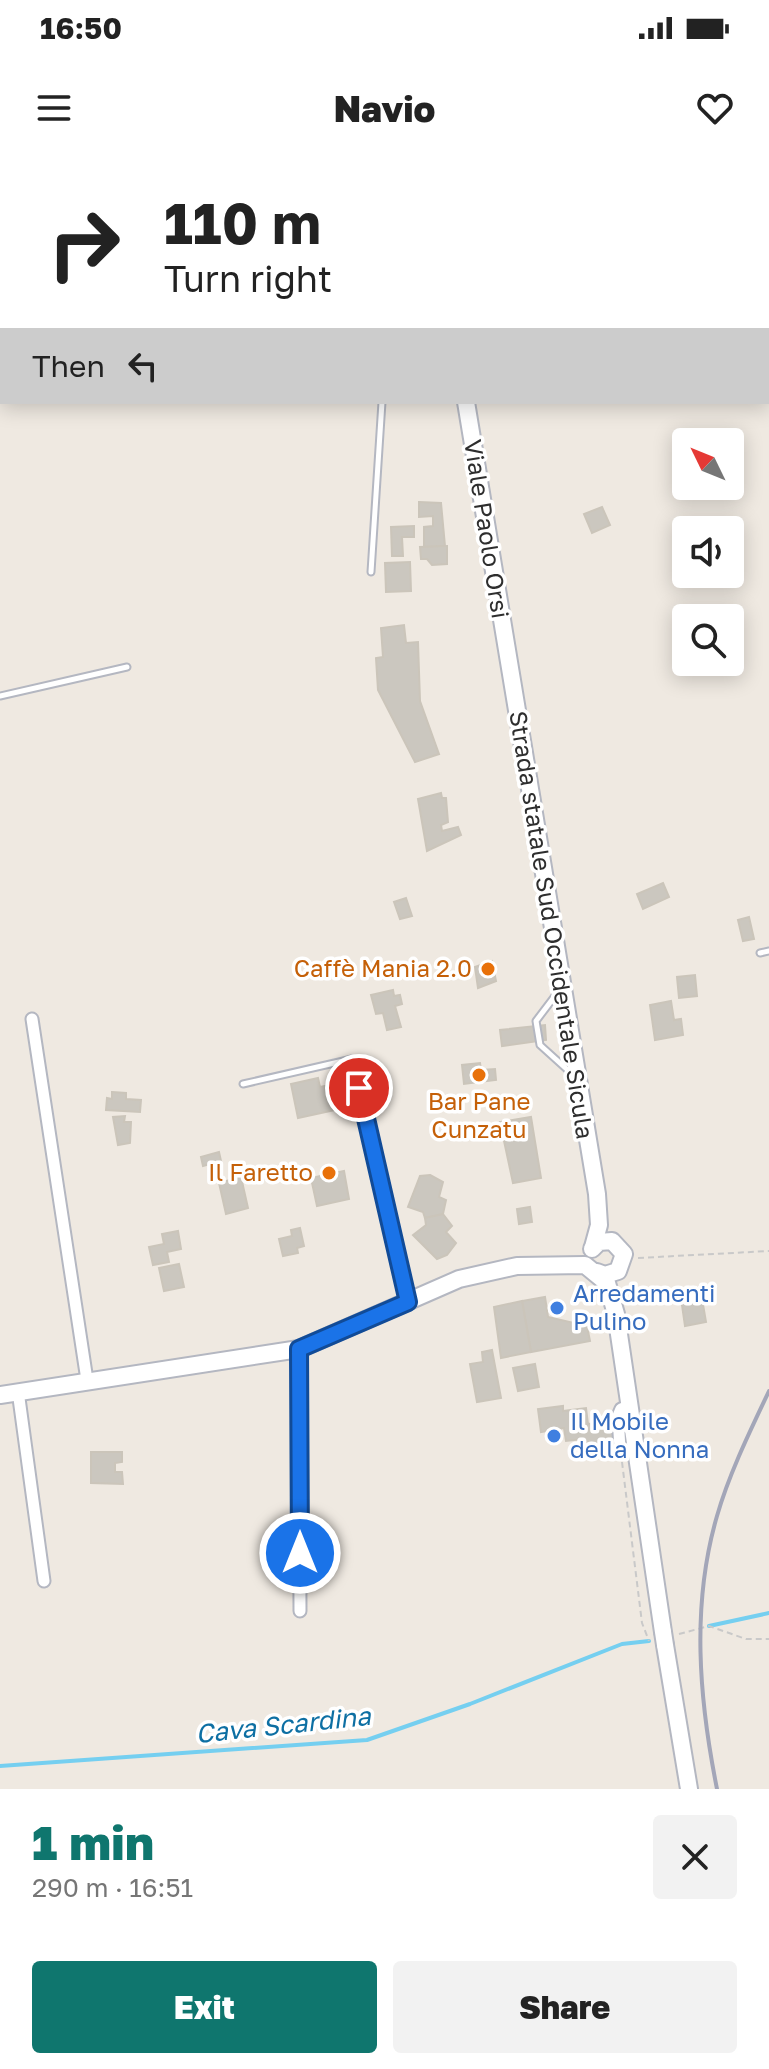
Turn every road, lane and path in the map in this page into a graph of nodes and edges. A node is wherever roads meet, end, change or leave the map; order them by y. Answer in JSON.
{"nodes":[{"id":1,"x":382,"y":404,"type":"edge"},
{"id":2,"x":466,"y":404,"type":"edge"},
{"id":3,"x":371,"y":572,"type":"dead end"},
{"id":4,"x":506,"y":655,"type":"joint"},
{"id":5,"x":127,"y":667,"type":"dead end"},
{"id":6,"x":0,"y":696,"type":"edge"},
{"id":7,"x":769,"y":951,"type":"edge"},
{"id":8,"x":760,"y":953,"type":"dead end"},
{"id":9,"x":561,"y":988,"type":"junction"},
{"id":10,"x":32,"y":1019,"type":"dead end"},
{"id":11,"x":576,"y":1077,"type":"junction"},
{"id":12,"x":243,"y":1084,"type":"dead end"},
{"id":13,"x":359,"y":1088,"type":"joint"},
{"id":14,"x":597,"y":1194,"type":"junction"},
{"id":15,"x":592,"y":1249,"type":"junction"},
{"id":16,"x":769,"y":1251,"type":"edge"},
{"id":17,"x":621,"y":1257,"type":"junction"},
{"id":18,"x":563,"y":1264,"type":"junction"},
{"id":19,"x":596,"y":1270,"type":"junction"},
{"id":20,"x":408,"y":1302,"type":"junction"},
{"id":21,"x":616,"y":1314,"type":"junction"},
{"id":22,"x":299,"y":1349,"type":"junction"},
{"id":23,"x":87,"y":1380,"type":"junction"},
{"id":24,"x":18,"y":1391,"type":"junction"},
{"id":25,"x":0,"y":1395,"type":"edge"},
{"id":26,"x":628,"y":1406,"type":"junction"},
{"id":27,"x":620,"y":1449,"type":"joint"},
{"id":28,"x":44,"y":1581,"type":"dead end"},
{"id":29,"x":300,"y":1611,"type":"dead end"},
{"id":30,"x":664,"y":1638,"type":"junction"},
{"id":31,"x":769,"y":1639,"type":"edge"},
{"id":32,"x":689,"y":1789,"type":"edge"}],
"edges":[{"from":1,"to":3,"type":"lane"},
{"from":2,"to":4,"type":"main road","name":"Viale Paolo Orsi"},
{"from":4,"to":9,"type":"main road","name":"Strada statale Sud Occidentale Sicula"},
{"from":5,"to":6,"type":"lane"},
{"from":7,"to":8,"type":"lane"},
{"from":9,"to":11,"type":"main road","name":"Strada statale Sud Occidentale Sicula"},
{"from":9,"to":11,"type":"lane"},
{"from":10,"to":23,"type":"street"},
{"from":11,"to":14,"type":"main road","name":"Strada statale Sud Occidentale Sicula"},
{"from":12,"to":13,"type":"lane"},
{"from":13,"to":20,"type":"street"},
{"from":14,"to":15,"type":"main road"},
{"from":14,"to":17,"type":"main road"},
{"from":15,"to":17,"type":"main road"},
{"from":15,"to":18,"type":"main road"},
{"from":15,"to":19,"type":"main road"},
{"from":16,"to":17,"type":"path"},
{"from":17,"to":19,"type":"main road"},
{"from":17,"to":21,"type":"main road"},
{"from":18,"to":19,"type":"main road"},
{"from":18,"to":20,"type":"main road"},
{"from":19,"to":21,"type":"main road"},
{"from":20,"to":22,"type":"main road"},
{"from":21,"to":26,"type":"main road"},
{"from":22,"to":23,"type":"main road"},
{"from":22,"to":29,"type":"street"},
{"from":23,"to":24,"type":"main road"},
{"from":24,"to":25,"type":"main road"},
{"from":24,"to":28,"type":"street"},
{"from":26,"to":27,"type":"street"},
{"from":26,"to":30,"type":"main road"},
{"from":27,"to":30,"type":"path"},
{"from":30,"to":31,"type":"path"},
{"from":30,"to":32,"type":"main road"}]}
